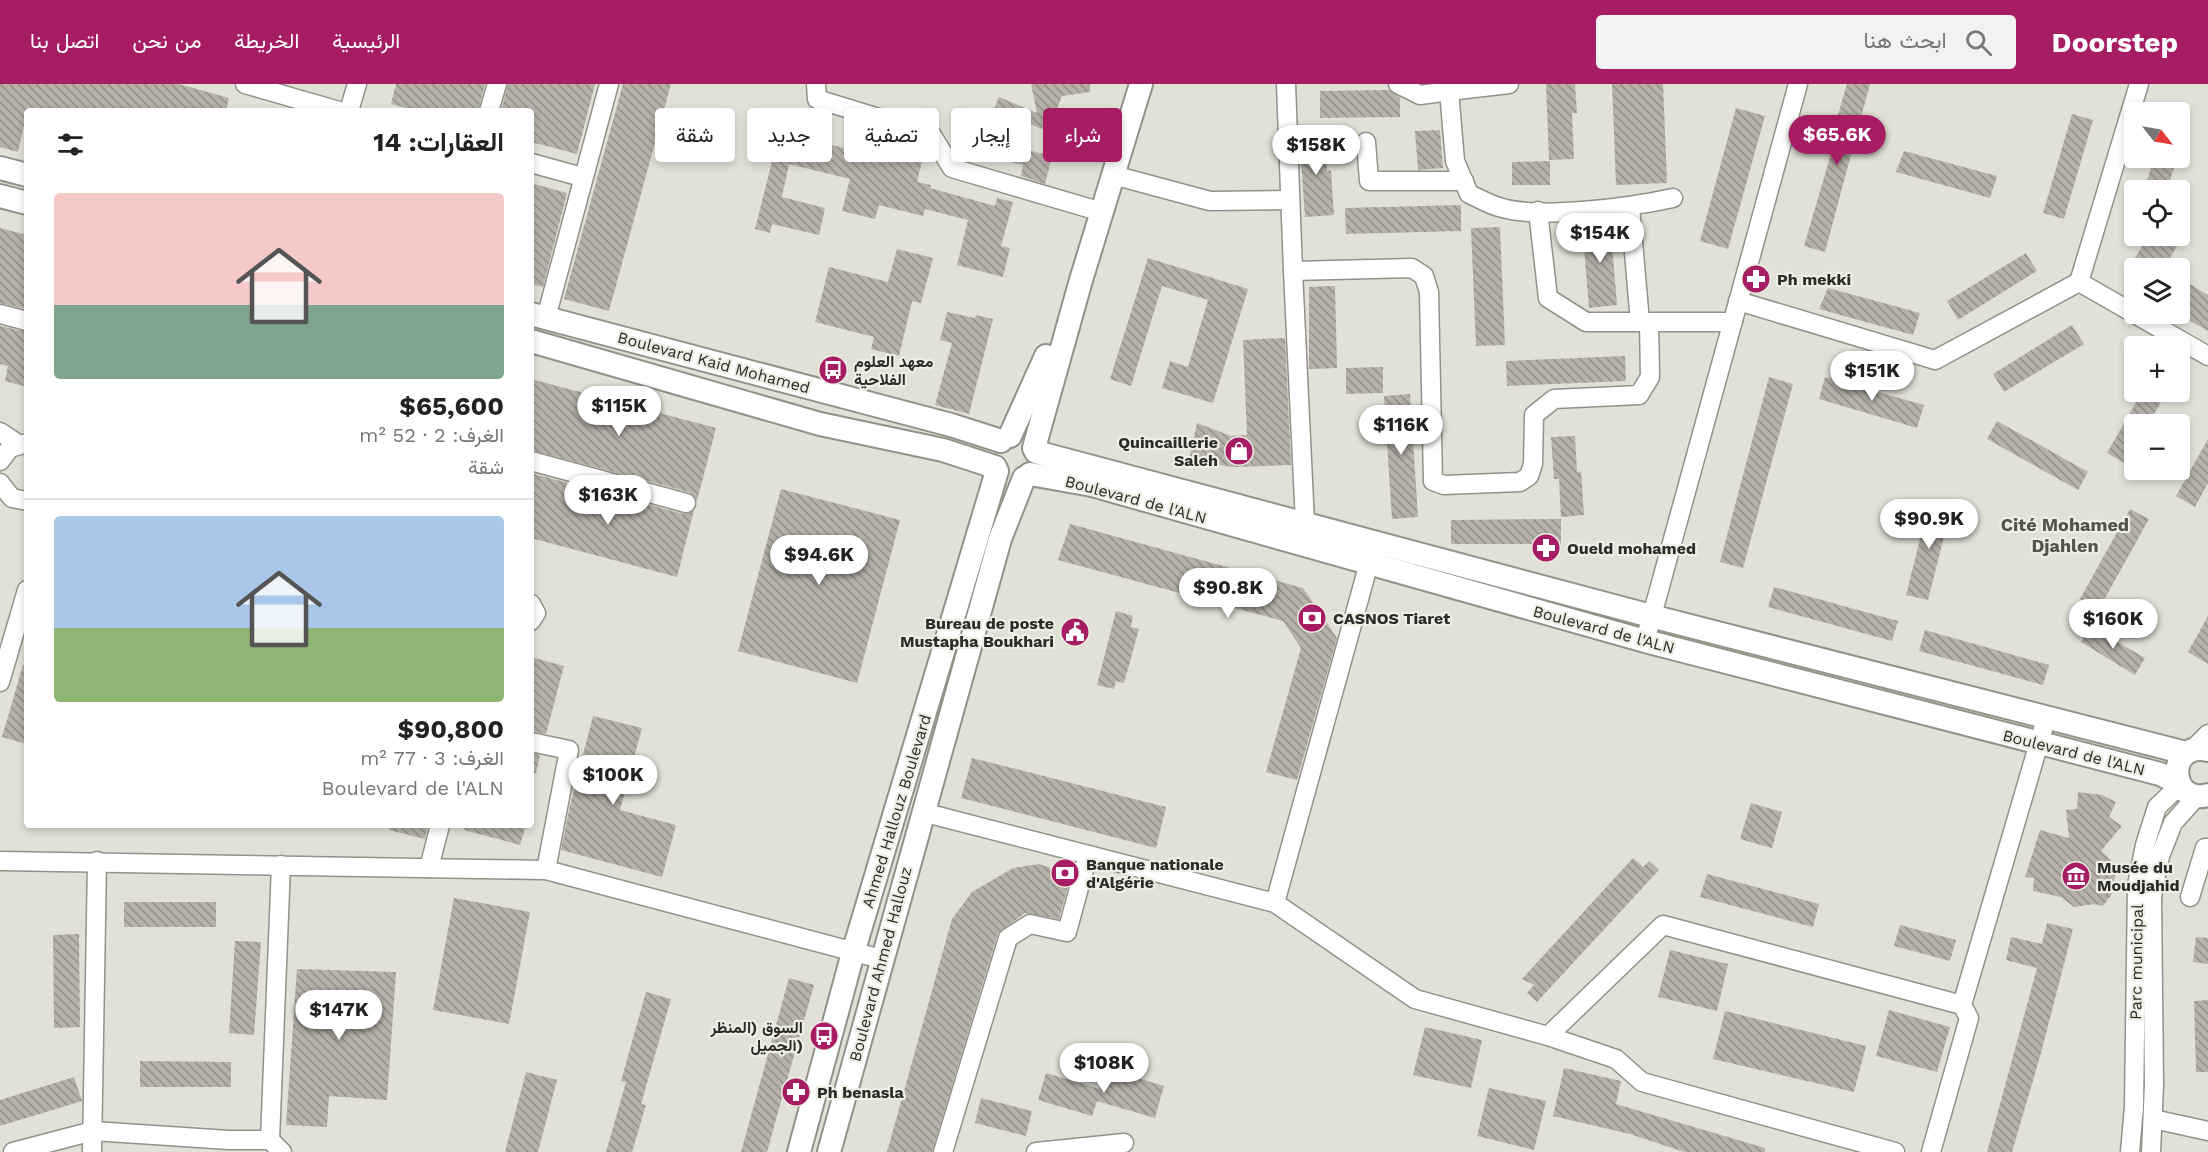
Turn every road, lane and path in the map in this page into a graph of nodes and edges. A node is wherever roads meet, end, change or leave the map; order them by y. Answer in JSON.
{"nodes":[{"id":1,"x":245,"y":84,"type":"edge"},
{"id":2,"x":357,"y":84,"type":"edge"},
{"id":3,"x":497,"y":84,"type":"edge"},
{"id":4,"x":609,"y":84,"type":"edge"},
{"id":5,"x":816,"y":84,"type":"edge"},
{"id":6,"x":1141,"y":84,"type":"edge"},
{"id":7,"x":1286,"y":84,"type":"edge"},
{"id":8,"x":1398,"y":84,"type":"edge"},
{"id":9,"x":1509,"y":84,"type":"edge"},
{"id":10,"x":1798,"y":84,"type":"edge"},
{"id":11,"x":2139,"y":84,"type":"edge"},
{"id":12,"x":1449,"y":91,"type":"junction"},
{"id":13,"x":329,"y":108,"type":"edge"},
{"id":14,"x":350,"y":108,"type":"edge"},
{"id":15,"x":490,"y":108,"type":"edge"},
{"id":16,"x":1366,"y":142,"type":"dead end"},
{"id":17,"x":534,"y":164,"type":"edge"},
{"id":18,"x":0,"y":168,"type":"edge"},
{"id":19,"x":24,"y":174,"type":"edge"},
{"id":20,"x":1113,"y":175,"type":"junction"},
{"id":21,"x":582,"y":177,"type":"junction"},
{"id":22,"x":1464,"y":181,"type":"junction"},
{"id":23,"x":0,"y":196,"type":"edge"},
{"id":24,"x":1673,"y":198,"type":"dead end"},
{"id":25,"x":1290,"y":200,"type":"junction"},
{"id":26,"x":24,"y":202,"type":"edge"},
{"id":27,"x":1630,"y":207,"type":"junction"},
{"id":28,"x":1538,"y":211,"type":"junction"},
{"id":29,"x":1102,"y":212,"type":"junction"},
{"id":30,"x":1293,"y":271,"type":"junction"},
{"id":31,"x":1081,"y":280,"type":"junction"},
{"id":32,"x":2079,"y":282,"type":"junction"},
{"id":33,"x":1738,"y":301,"type":"junction"},
{"id":34,"x":0,"y":314,"type":"edge"},
{"id":35,"x":539,"y":316,"type":"edge"},
{"id":36,"x":24,"y":320,"type":"edge"},
{"id":37,"x":1645,"y":322,"type":"junction"},
{"id":38,"x":1732,"y":322,"type":"junction"},
{"id":39,"x":534,"y":342,"type":"edge"},
{"id":40,"x":2208,"y":356,"type":"edge"},
{"id":41,"x":1040,"y":418,"type":"junction"},
{"id":42,"x":0,"y":432,"type":"edge"},
{"id":43,"x":1005,"y":439,"type":"junction"},
{"id":44,"x":22,"y":444,"type":"edge"},
{"id":45,"x":0,"y":461,"type":"edge"},
{"id":46,"x":534,"y":462,"type":"edge"},
{"id":47,"x":1078,"y":462,"type":"junction"},
{"id":48,"x":1031,"y":463,"type":"junction"},
{"id":49,"x":996,"y":469,"type":"junction"},
{"id":50,"x":0,"y":483,"type":"edge"},
{"id":51,"x":24,"y":500,"type":"edge"},
{"id":52,"x":686,"y":503,"type":"dead end"},
{"id":53,"x":1305,"y":523,"type":"junction"},
{"id":54,"x":1369,"y":563,"type":"junction"},
{"id":55,"x":24,"y":600,"type":"edge"},
{"id":56,"x":1651,"y":616,"type":"junction"},
{"id":57,"x":1646,"y":641,"type":"junction"},
{"id":58,"x":0,"y":682,"type":"edge"},
{"id":59,"x":2046,"y":719,"type":"junction"},
{"id":60,"x":2208,"y":734,"type":"edge"},
{"id":61,"x":534,"y":743,"type":"edge"},
{"id":62,"x":2041,"y":744,"type":"junction"},
{"id":63,"x":2195,"y":751,"type":"edge"},
{"id":64,"x":2191,"y":789,"type":"edge"},
{"id":65,"x":922,"y":812,"type":"junction"},
{"id":66,"x":439,"y":828,"type":"edge"},
{"id":67,"x":2208,"y":848,"type":"edge"},
{"id":68,"x":1088,"y":855,"type":"junction"},
{"id":69,"x":0,"y":861,"type":"edge"},
{"id":70,"x":97,"y":861,"type":"junction"},
{"id":71,"x":281,"y":865,"type":"junction"},
{"id":72,"x":429,"y":868,"type":"junction"},
{"id":73,"x":546,"y":870,"type":"junction"},
{"id":74,"x":2190,"y":897,"type":"dead end"},
{"id":75,"x":1275,"y":903,"type":"junction"},
{"id":76,"x":853,"y":953,"type":"junction"},
{"id":77,"x":881,"y":959,"type":"junction"},
{"id":78,"x":1962,"y":1005,"type":"junction"},
{"id":79,"x":1548,"y":1036,"type":"junction"},
{"id":80,"x":2153,"y":1119,"type":"junction"},
{"id":81,"x":93,"y":1131,"type":"junction"},
{"id":82,"x":2208,"y":1131,"type":"edge"},
{"id":83,"x":1124,"y":1143,"type":"dead end"},
{"id":84,"x":276,"y":1146,"type":"edge"},
{"id":85,"x":13,"y":1152,"type":"edge"},
{"id":86,"x":92,"y":1152,"type":"edge"},
{"id":87,"x":800,"y":1152,"type":"edge"},
{"id":88,"x":829,"y":1152,"type":"edge"},
{"id":89,"x":943,"y":1152,"type":"edge"},
{"id":90,"x":1036,"y":1152,"type":"edge"},
{"id":91,"x":1895,"y":1152,"type":"edge"},
{"id":92,"x":1931,"y":1152,"type":"edge"},
{"id":93,"x":2130,"y":1152,"type":"edge"},
{"id":94,"x":2151,"y":1152,"type":"edge"}],
"edges":[{"from":1,"to":13,"type":"street"},
{"from":2,"to":14,"type":"street"},
{"from":3,"to":15,"type":"street"},
{"from":4,"to":21,"type":"street"},
{"from":5,"to":29,"type":"street"},
{"from":6,"to":20,"type":"main road"},
{"from":7,"to":25,"type":"street"},
{"from":8,"to":12,"type":"street"},
{"from":9,"to":12,"type":"street"},
{"from":10,"to":33,"type":"street"},
{"from":11,"to":32,"type":"street"},
{"from":12,"to":22,"type":"street"},
{"from":16,"to":22,"type":"street"},
{"from":17,"to":21,"type":"street"},
{"from":18,"to":19,"type":"main road"},
{"from":20,"to":25,"type":"street"},
{"from":20,"to":29,"type":"main road"},
{"from":21,"to":35,"type":"street"},
{"from":22,"to":28,"type":"street"},
{"from":23,"to":26,"type":"main road"},
{"from":24,"to":27,"type":"street"},
{"from":25,"to":30,"type":"street"},
{"from":27,"to":28,"type":"street"},
{"from":27,"to":37,"type":"street"},
{"from":28,"to":37,"type":"street"},
{"from":29,"to":31,"type":"main road"},
{"from":30,"to":37,"type":"street"},
{"from":30,"to":53,"type":"street"},
{"from":31,"to":41,"type":"main road","name":"Ahmed Hallouz Boulevard"},
{"from":31,"to":43,"type":"main road"},
{"from":32,"to":33,"type":"street"},
{"from":32,"to":40,"type":"street"},
{"from":33,"to":38,"type":"street"},
{"from":34,"to":36,"type":"street"},
{"from":35,"to":43,"type":"main road","name":"Boulevard Kaid Mohamed"},
{"from":37,"to":38,"type":"street"},
{"from":38,"to":56,"type":"street"},
{"from":39,"to":49,"type":"main road","name":"Boulevard Kaid Mohamed"},
{"from":41,"to":47,"type":"main road"},
{"from":41,"to":48,"type":"main road","name":"Ahmed Hallouz Boulevard"},
{"from":42,"to":44,"type":"street"},
{"from":43,"to":48,"type":"main road"},
{"from":43,"to":49,"type":"main road"},
{"from":44,"to":45,"type":"street"},
{"from":46,"to":52,"type":"street"},
{"from":47,"to":48,"type":"main road","name":"Boulevard de l'ALN"},
{"from":47,"to":53,"type":"main road","name":"Boulevard de l'ALN"},
{"from":48,"to":49,"type":"main road"},
{"from":48,"to":54,"type":"main road","name":"Boulevard de l'ALN"},
{"from":48,"to":65,"type":"main road","name":"Ahmed Hallouz Boulevard"},
{"from":49,"to":76,"type":"main road","name":"Ahmed Hallouz Boulevard"},
{"from":50,"to":51,"type":"street"},
{"from":53,"to":56,"type":"main road","name":"Boulevard de l'ALN"},
{"from":54,"to":57,"type":"main road","name":"Boulevard de l'ALN"},
{"from":54,"to":75,"type":"street"},
{"from":55,"to":58,"type":"street"},
{"from":56,"to":57,"type":"street"},
{"from":56,"to":59,"type":"main road","name":"Boulevard de l'ALN"},
{"from":57,"to":62,"type":"main road","name":"Boulevard de l'ALN"},
{"from":59,"to":62,"type":"street"},
{"from":59,"to":63,"type":"main road","name":"Boulevard de l'ALN"},
{"from":60,"to":63,"type":"street"},
{"from":61,"to":73,"type":"street"},
{"from":62,"to":64,"type":"main road","name":"Boulevard de l'ALN"},
{"from":62,"to":78,"type":"street"},
{"from":63,"to":64,"type":"main road"},
{"from":64,"to":80,"type":"street"},
{"from":64,"to":93,"type":"street","name":"Parc municipal"},
{"from":65,"to":68,"type":"street"},
{"from":65,"to":77,"type":"main road","name":"Boulevard Ahmed Hallouz"},
{"from":66,"to":72,"type":"street"},
{"from":67,"to":74,"type":"street"},
{"from":68,"to":75,"type":"street"},
{"from":68,"to":89,"type":"street"},
{"from":69,"to":70,"type":"street"},
{"from":70,"to":71,"type":"street"},
{"from":70,"to":81,"type":"street"},
{"from":71,"to":72,"type":"street"},
{"from":71,"to":84,"type":"street"},
{"from":72,"to":73,"type":"street"},
{"from":73,"to":76,"type":"street"},
{"from":75,"to":79,"type":"street"},
{"from":76,"to":77,"type":"street"},
{"from":76,"to":87,"type":"main road","name":"Ahmed Hallouz Boulevard"},
{"from":77,"to":88,"type":"main road","name":"Boulevard Ahmed Hallouz"},
{"from":78,"to":79,"type":"street"},
{"from":78,"to":92,"type":"street"},
{"from":79,"to":91,"type":"street"},
{"from":80,"to":82,"type":"street"},
{"from":80,"to":94,"type":"street"},
{"from":81,"to":84,"type":"street"},
{"from":81,"to":85,"type":"street"},
{"from":81,"to":86,"type":"street"},
{"from":83,"to":90,"type":"street"}]}
